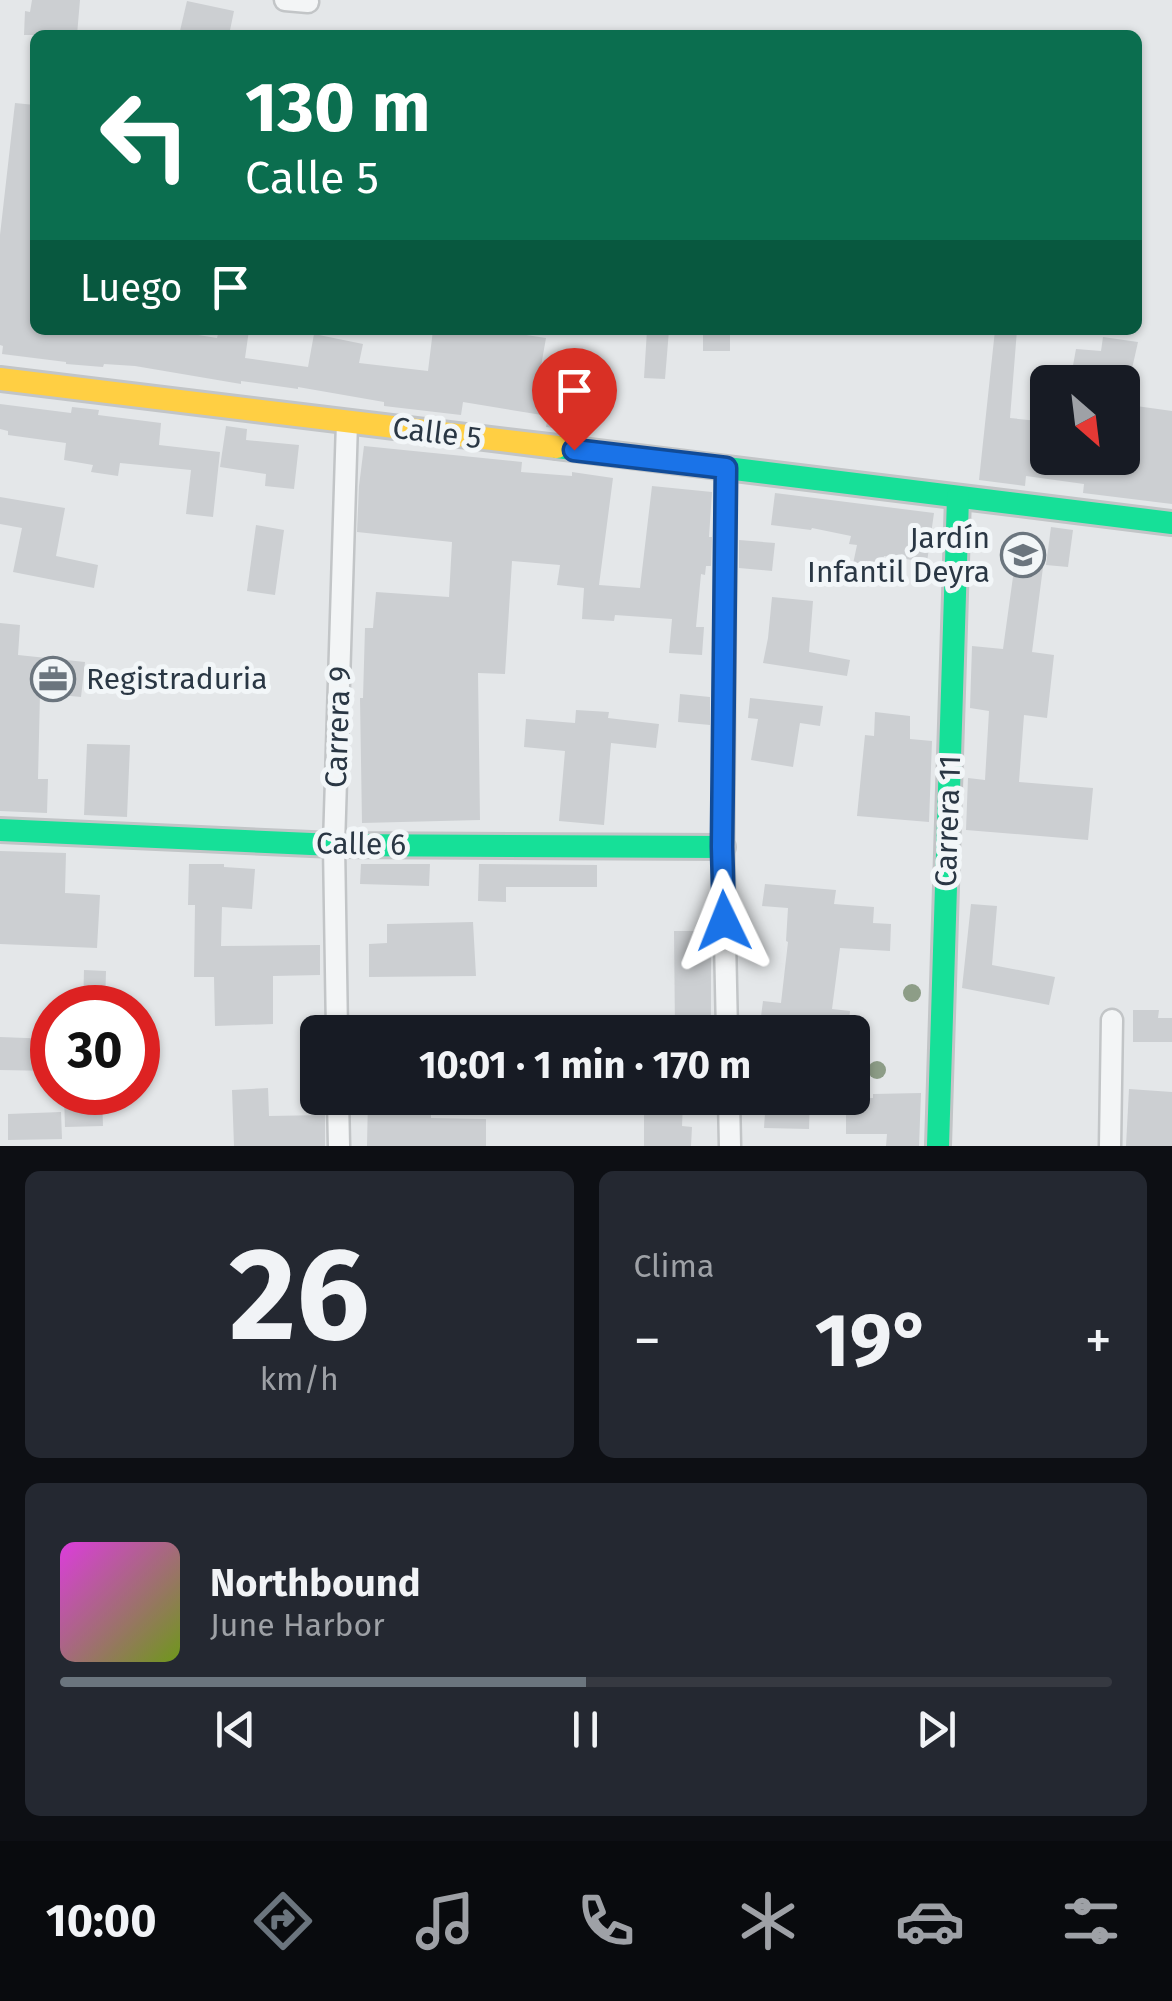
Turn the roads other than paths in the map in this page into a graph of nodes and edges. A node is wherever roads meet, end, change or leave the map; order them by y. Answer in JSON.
{"nodes":[{"id":1,"x":284,"y":0,"type":"edge"},
{"id":2,"x":308,"y":2,"type":"dead end"},
{"id":3,"x":0,"y":379,"type":"edge"},
{"id":4,"x":347,"y":422,"type":"junction"},
{"id":5,"x":726,"y":468,"type":"junction"},
{"id":6,"x":958,"y":496,"type":"junction"},
{"id":7,"x":1172,"y":523,"type":"edge"},
{"id":8,"x":0,"y":830,"type":"edge"},
{"id":9,"x":334,"y":844,"type":"junction"},
{"id":10,"x":722,"y":847,"type":"junction"},
{"id":11,"x":337,"y":1015,"type":"edge"},
{"id":12,"x":727,"y":1015,"type":"edge"},
{"id":13,"x":1112,"y":1020,"type":"dead end"},
{"id":14,"x":338,"y":1115,"type":"edge"},
{"id":15,"x":729,"y":1115,"type":"edge"},
{"id":16,"x":338,"y":1146,"type":"edge"},
{"id":17,"x":730,"y":1146,"type":"edge"},
{"id":18,"x":938,"y":1146,"type":"edge"},
{"id":19,"x":1110,"y":1146,"type":"edge"}],
"edges":[{"from":1,"to":2,"type":"street"},
{"from":3,"to":4,"type":"street","name":"Calle 5"},
{"from":4,"to":5,"type":"street","name":"Calle 5"},
{"from":4,"to":9,"type":"street","name":"Carrera 9"},
{"from":5,"to":6,"type":"street","name":"Calle 5"},
{"from":5,"to":10,"type":"street"},
{"from":6,"to":7,"type":"street","name":"Calle 5"},
{"from":6,"to":18,"type":"street","name":"Carrera 11"},
{"from":8,"to":9,"type":"street","name":"Calle 6"},
{"from":9,"to":10,"type":"street","name":"Calle 6"},
{"from":9,"to":11,"type":"street","name":"Carrera 9"},
{"from":10,"to":12,"type":"street"},
{"from":13,"to":19,"type":"street"},
{"from":14,"to":16,"type":"street"},
{"from":15,"to":17,"type":"street"}]}
